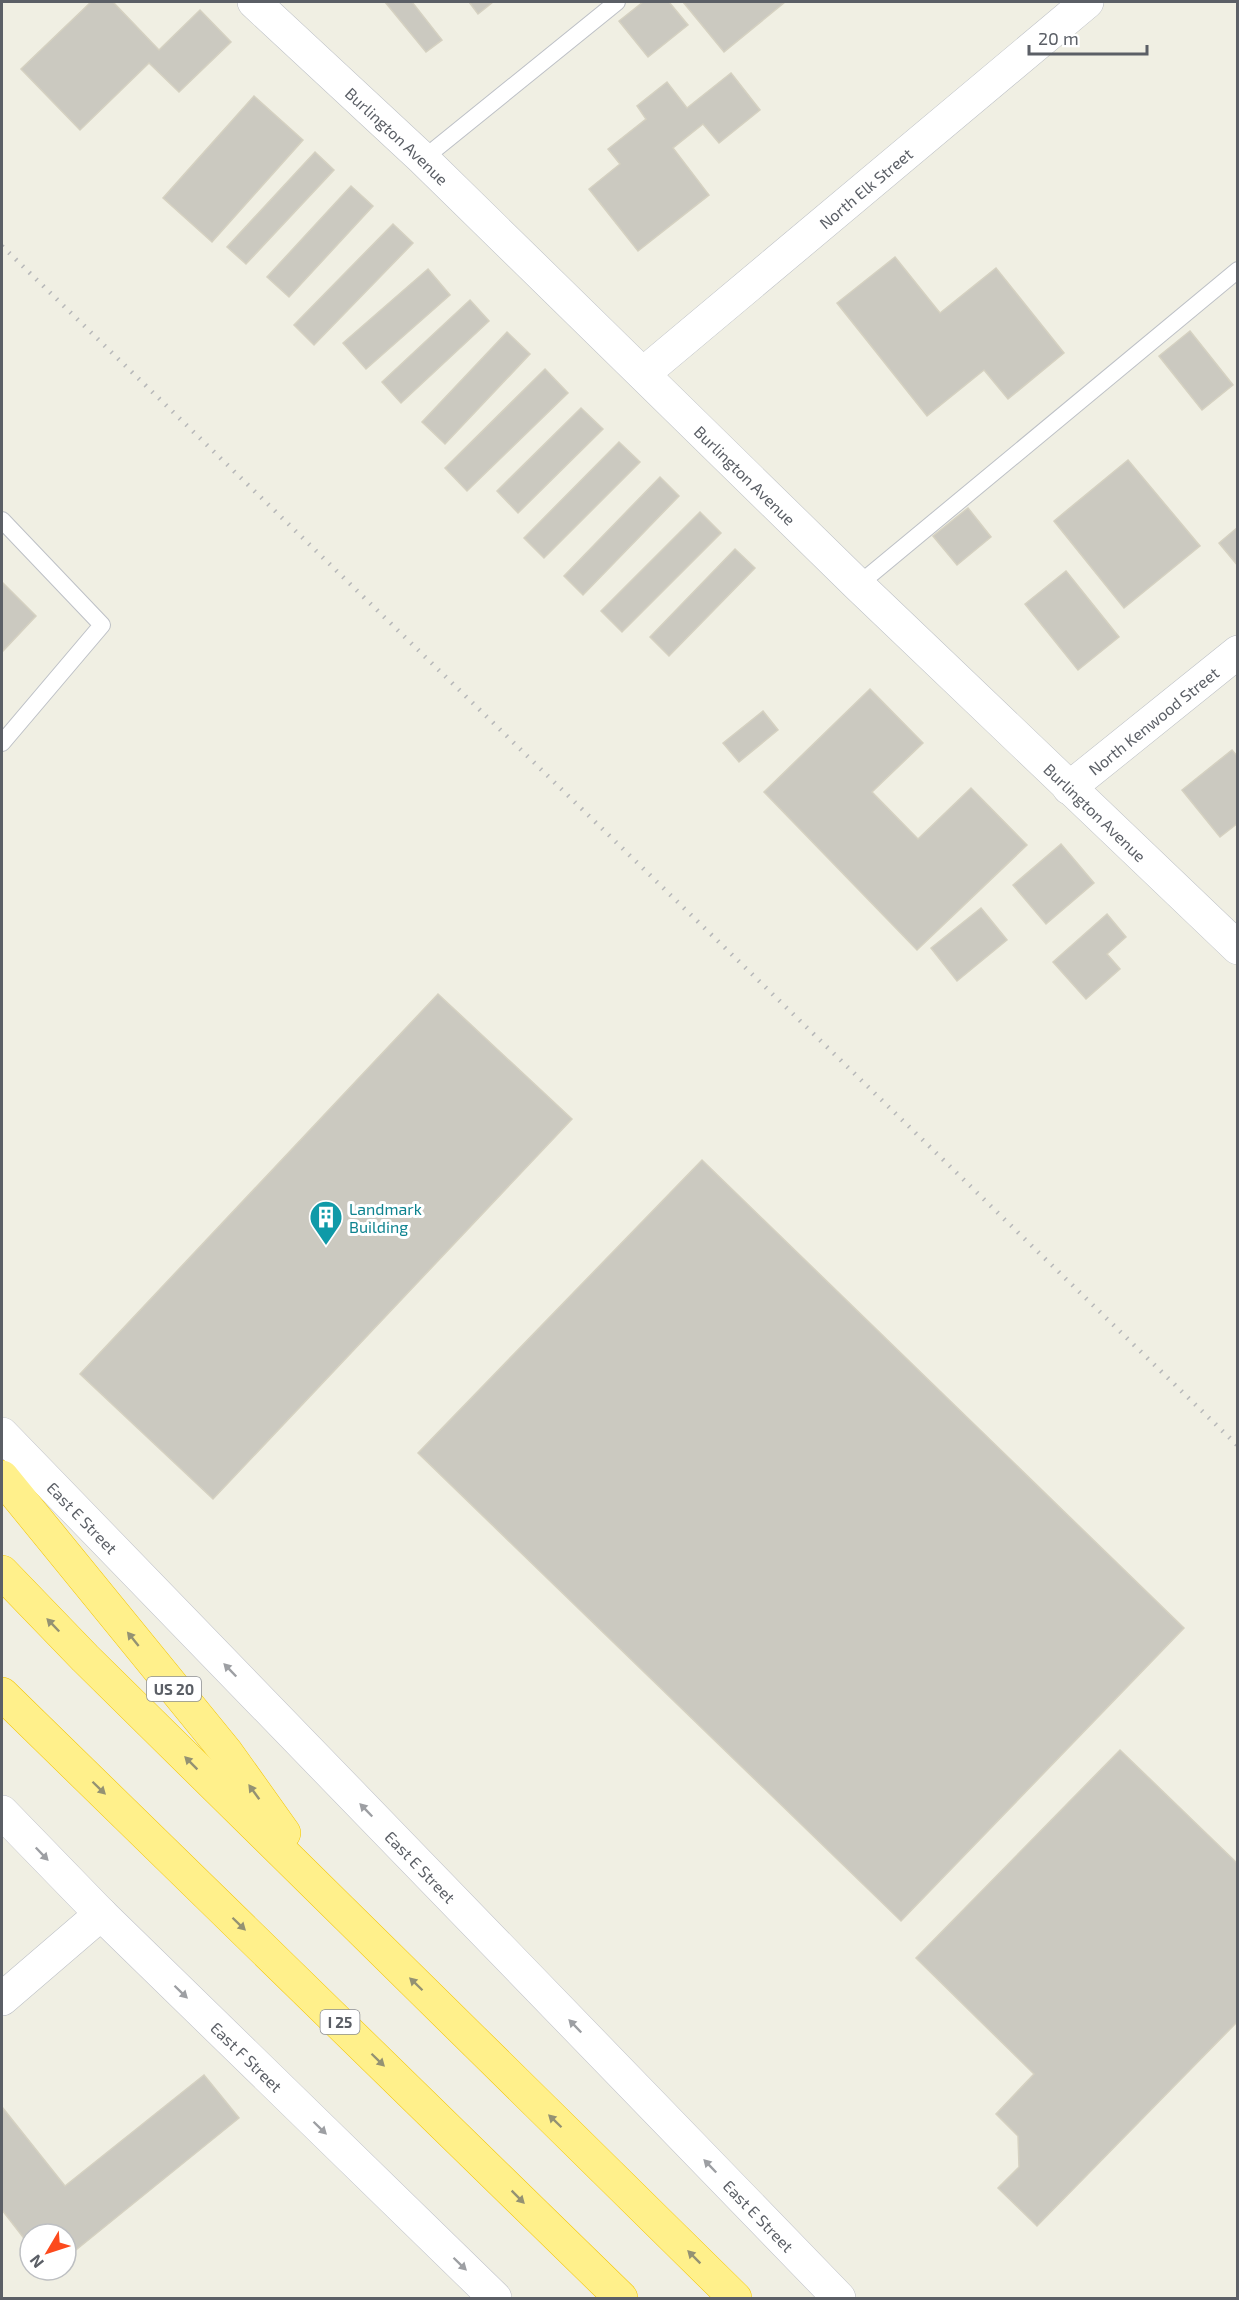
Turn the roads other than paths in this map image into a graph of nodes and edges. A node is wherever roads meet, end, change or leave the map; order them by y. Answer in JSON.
{"nodes":[{"id":1,"x":254,"y":2,"type":"edge"},
{"id":2,"x":617,"y":2,"type":"edge"},
{"id":3,"x":1087,"y":2,"type":"edge"},
{"id":4,"x":423,"y":159,"type":"junction"},
{"id":5,"x":1238,"y":270,"type":"edge"},
{"id":6,"x":643,"y":374,"type":"junction"},
{"id":7,"x":2,"y":520,"type":"edge"},
{"id":8,"x":858,"y":585,"type":"junction"},
{"id":9,"x":1238,"y":652,"type":"edge"},
{"id":10,"x":2,"y":743,"type":"edge"},
{"id":11,"x":1069,"y":788,"type":"junction"},
{"id":12,"x":1238,"y":948,"type":"edge"},
{"id":13,"x":2,"y":1434,"type":"edge"},
{"id":14,"x":2,"y":1477,"type":"edge"},
{"id":15,"x":2,"y":1572,"type":"edge"},
{"id":16,"x":2,"y":1686,"type":"edge"},
{"id":17,"x":2,"y":1694,"type":"edge"},
{"id":18,"x":57,"y":1747,"type":"junction"},
{"id":19,"x":2,"y":1812,"type":"edge"},
{"id":20,"x":337,"y":1907,"type":"junction"},
{"id":21,"x":101,"y":1914,"type":"junction"},
{"id":22,"x":2,"y":1999,"type":"edge"},
{"id":23,"x":495,"y":2298,"type":"edge"},
{"id":24,"x":621,"y":2298,"type":"edge"},
{"id":25,"x":735,"y":2298,"type":"edge"},
{"id":26,"x":839,"y":2298,"type":"edge"}],
"edges":[{"from":1,"to":4,"type":"street","name":"Burlington Avenue"},
{"from":2,"to":4,"type":"lane"},
{"from":3,"to":6,"type":"street","name":"North Elk Street"},
{"from":4,"to":6,"type":"street","name":"Burlington Avenue"},
{"from":5,"to":8,"type":"lane"},
{"from":6,"to":8,"type":"street","name":"Burlington Avenue"},
{"from":7,"to":10,"type":"lane"},
{"from":8,"to":11,"type":"street","name":"Burlington Avenue"},
{"from":9,"to":11,"type":"street","name":"North Kenwood Street"},
{"from":11,"to":12,"type":"street","name":"Burlington Avenue"},
{"from":26,"to":13,"type":"street","name":"East E Street","one_way":true},
{"from":20,"to":14,"type":"highway","number":"US 20","one_way":true},
{"from":20,"to":15,"type":"highway","one_way":true},
{"from":16,"to":18,"type":"highway","number":"I 25"},
{"from":17,"to":18,"type":"highway"},
{"from":18,"to":24,"type":"highway","number":"I 25","one_way":true},
{"from":19,"to":21,"type":"street","name":"East F Street","one_way":true},
{"from":25,"to":20,"type":"highway","one_way":true},
{"from":21,"to":22,"type":"street"},
{"from":21,"to":23,"type":"street","name":"East F Street","one_way":true}]}
